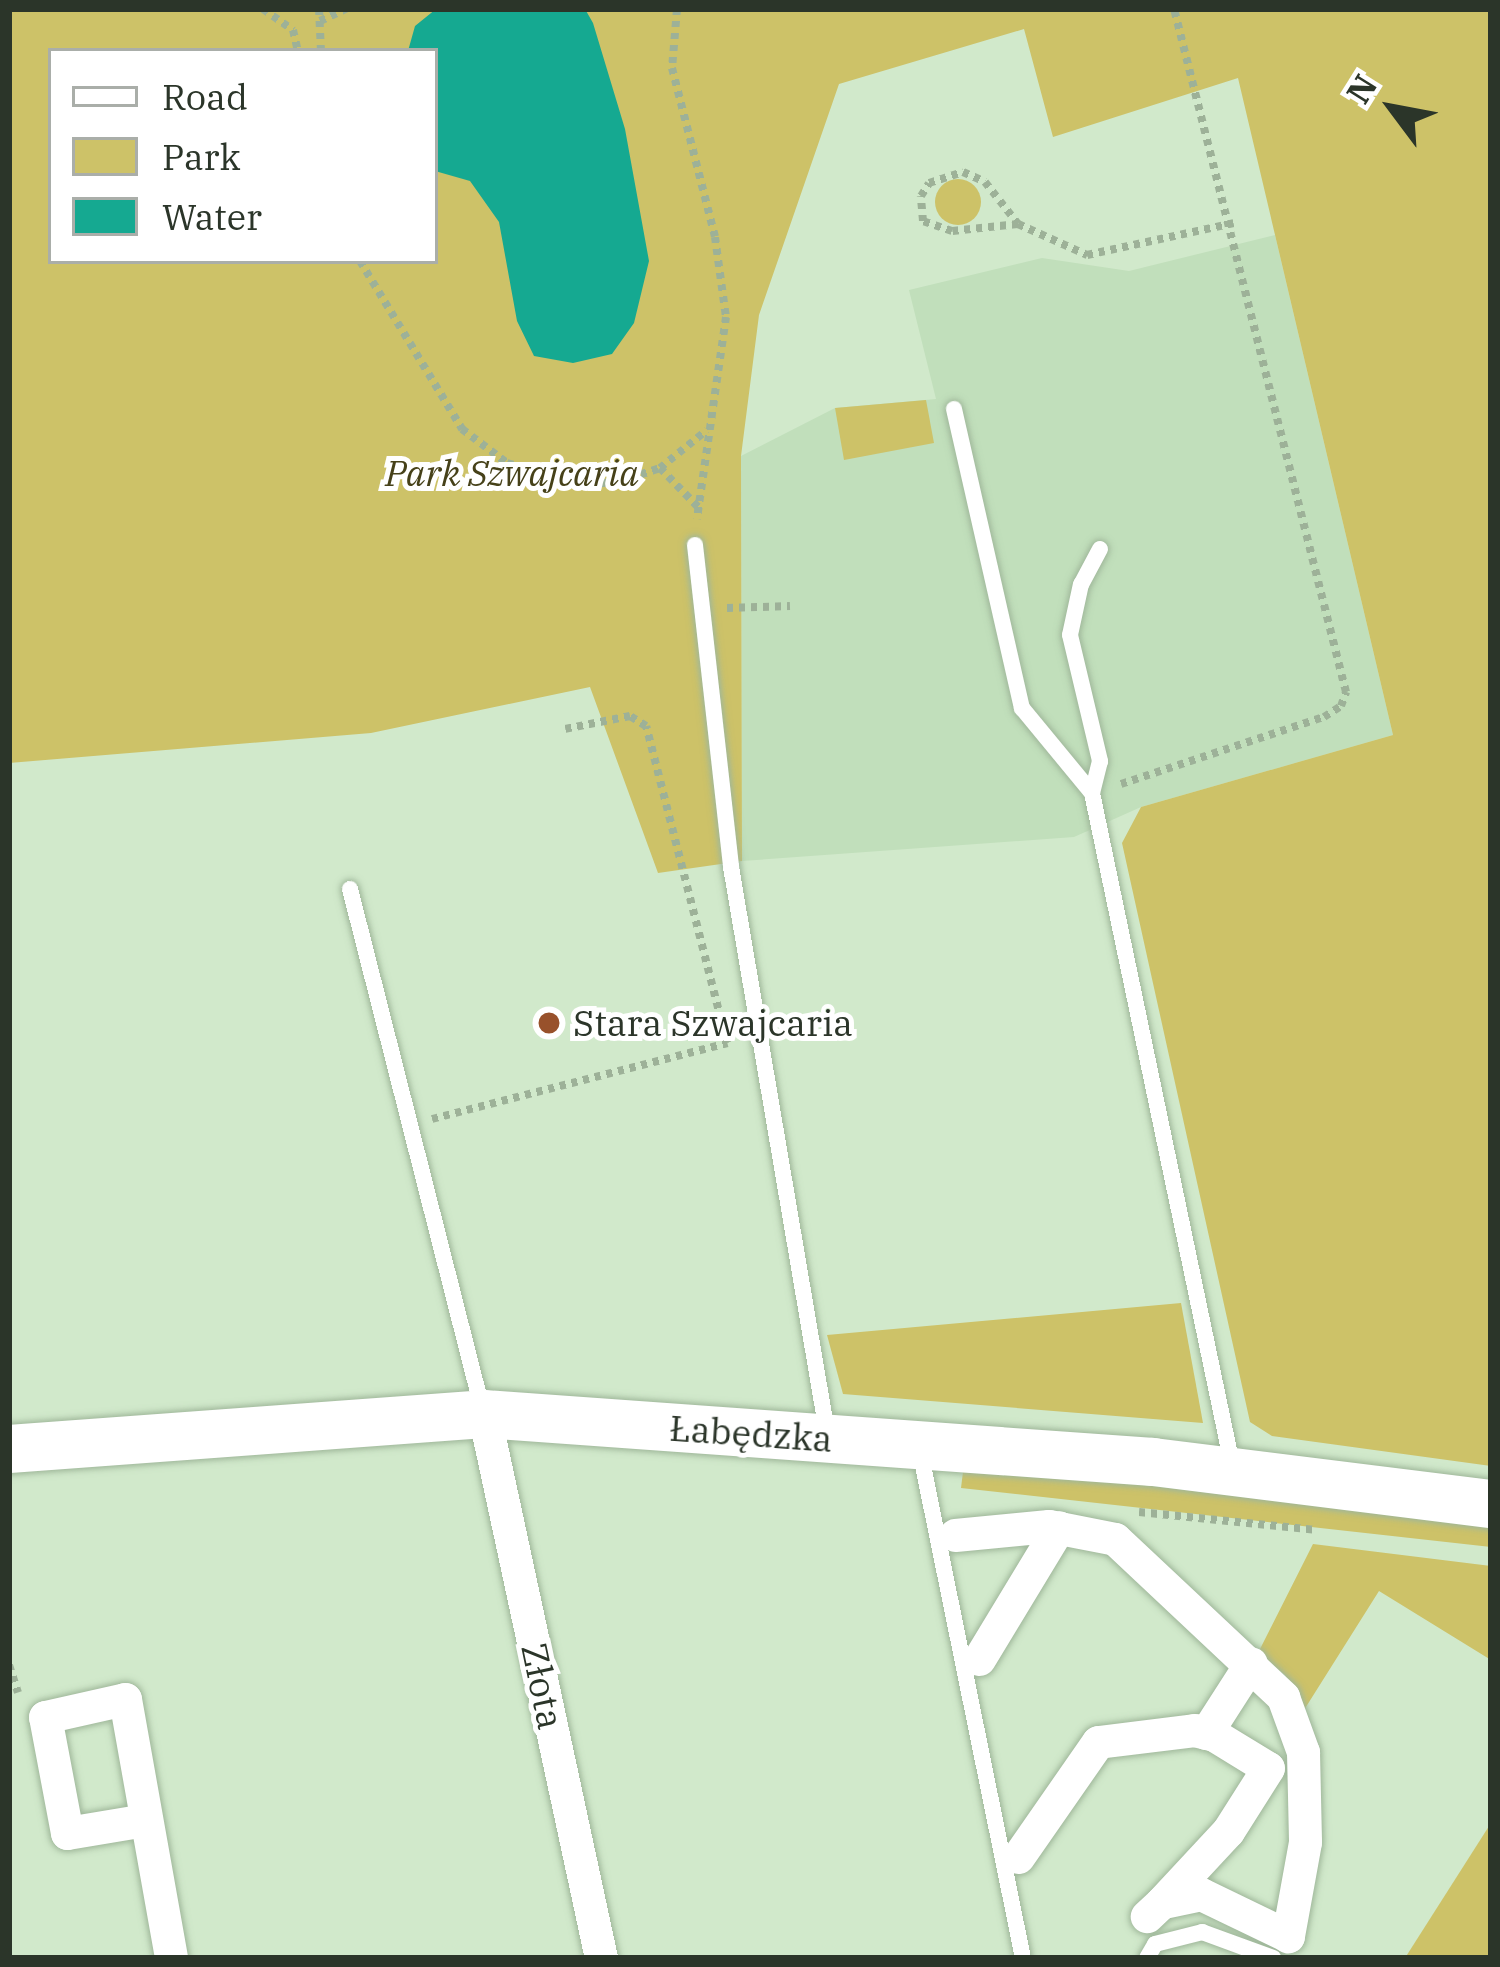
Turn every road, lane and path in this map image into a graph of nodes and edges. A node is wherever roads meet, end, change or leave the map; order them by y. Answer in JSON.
{"nodes":[{"id":1,"x":263,"y":9,"type":"edge"},
{"id":2,"x":319,"y":9,"type":"edge"},
{"id":3,"x":346,"y":9,"type":"edge"},
{"id":4,"x":677,"y":9,"type":"edge"},
{"id":5,"x":1174,"y":9,"type":"edge"},
{"id":6,"x":320,"y":21,"type":"junction"},
{"id":7,"x":297,"y":48,"type":"edge"},
{"id":8,"x":321,"y":48,"type":"edge"},
{"id":9,"x":1234,"y":223,"type":"junction"},
{"id":10,"x":1018,"y":224,"type":"junction"},
{"id":11,"x":362,"y":264,"type":"edge"},
{"id":12,"x":954,"y":409,"type":"dead end"},
{"id":13,"x":709,"y":429,"type":"junction"},
{"id":14,"x":660,"y":468,"type":"junction"},
{"id":15,"x":699,"y":508,"type":"junction"},
{"id":16,"x":694,"y":545,"type":"joint"},
{"id":17,"x":1100,"y":549,"type":"dead end"},
{"id":18,"x":790,"y":606,"type":"dead end"},
{"id":19,"x":702,"y":609,"type":"junction"},
{"id":20,"x":565,"y":729,"type":"dead end"},
{"id":21,"x":1092,"y":794,"type":"junction"},
{"id":22,"x":350,"y":889,"type":"dead end"},
{"id":23,"x":407,"y":1126,"type":"junction"},
{"id":24,"x":484,"y":1414,"type":"junction"},
{"id":25,"x":828,"y":1439,"type":"junction"},
{"id":26,"x":919,"y":1444,"type":"junction"},
{"id":27,"x":9,"y":1449,"type":"edge"},
{"id":28,"x":1233,"y":1470,"type":"junction"},
{"id":29,"x":1491,"y":1504,"type":"edge"},
{"id":30,"x":1133,"y":1511,"type":"dead end"},
{"id":31,"x":1060,"y":1527,"type":"junction"},
{"id":32,"x":1320,"y":1531,"type":"dead end"},
{"id":33,"x":955,"y":1535,"type":"dead end"},
{"id":34,"x":980,"y":1659,"type":"dead end"},
{"id":35,"x":1251,"y":1663,"type":"junction"},
{"id":36,"x":9,"y":1665,"type":"edge"},
{"id":37,"x":19,"y":1694,"type":"dead end"},
{"id":38,"x":1205,"y":1732,"type":"junction"},
{"id":39,"x":145,"y":1820,"type":"dead end"},
{"id":40,"x":1018,"y":1857,"type":"dead end"},
{"id":41,"x":171,"y":1958,"type":"edge"},
{"id":42,"x":601,"y":1958,"type":"edge"},
{"id":43,"x":1023,"y":1958,"type":"edge"},
{"id":44,"x":1147,"y":1958,"type":"edge"},
{"id":45,"x":1273,"y":1958,"type":"edge"}],
"edges":[{"from":1,"to":7,"type":"path"},
{"from":2,"to":6,"type":"path"},
{"from":3,"to":6,"type":"path"},
{"from":4,"to":13,"type":"path"},
{"from":5,"to":9,"type":"path"},
{"from":6,"to":8,"type":"path"},
{"from":9,"to":10,"type":"path"},
{"from":9,"to":21,"type":"path"},
{"from":10,"to":10,"type":"path"},
{"from":11,"to":14,"type":"path"},
{"from":12,"to":21,"type":"lane"},
{"from":13,"to":14,"type":"path"},
{"from":13,"to":15,"type":"path"},
{"from":14,"to":15,"type":"path"},
{"from":15,"to":16,"type":"path"},
{"from":16,"to":19,"type":"lane"},
{"from":17,"to":21,"type":"lane"},
{"from":18,"to":19,"type":"path"},
{"from":19,"to":25,"type":"lane"},
{"from":20,"to":23,"type":"path"},
{"from":21,"to":28,"type":"lane"},
{"from":22,"to":23,"type":"lane"},
{"from":23,"to":24,"type":"lane"},
{"from":24,"to":25,"type":"street","name":"Łabędzka"},
{"from":24,"to":27,"type":"street","name":"Łabędzka"},
{"from":24,"to":42,"type":"street","name":"Złota"},
{"from":25,"to":26,"type":"street","name":"Łabędzka"},
{"from":26,"to":28,"type":"street","name":"Łabędzka"},
{"from":26,"to":43,"type":"lane"},
{"from":28,"to":29,"type":"street","name":"Łabędzka"},
{"from":30,"to":32,"type":"path"},
{"from":31,"to":33,"type":"street"},
{"from":31,"to":34,"type":"street"},
{"from":31,"to":35,"type":"street"},
{"from":35,"to":38,"type":"street"},
{"from":35,"to":38,"type":"street"},
{"from":36,"to":37,"type":"path"},
{"from":38,"to":40,"type":"street"},
{"from":39,"to":41,"type":"street"},
{"from":44,"to":45,"type":"lane"}]}
